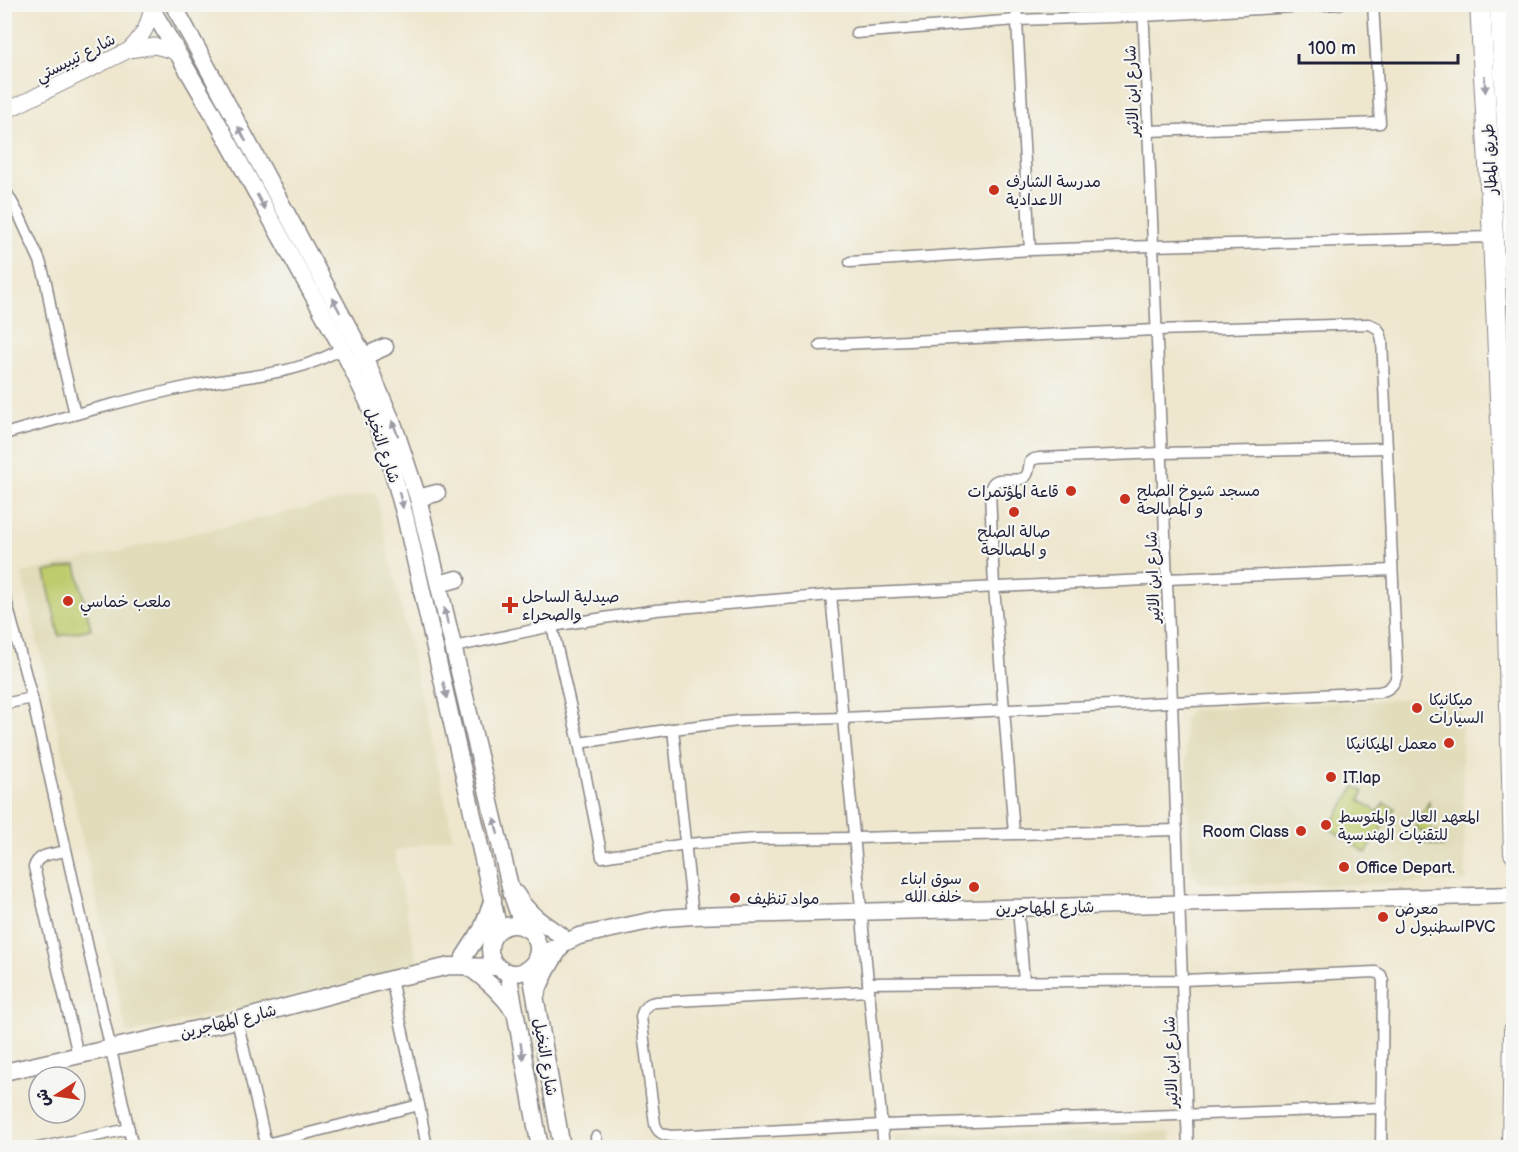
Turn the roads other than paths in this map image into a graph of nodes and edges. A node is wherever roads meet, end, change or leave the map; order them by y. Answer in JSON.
{"nodes":[{"id":1,"x":173,"y":4,"type":"edge"},
{"id":2,"x":1016,"y":4,"type":"edge"},
{"id":3,"x":1143,"y":4,"type":"edge"},
{"id":4,"x":1340,"y":4,"type":"edge"},
{"id":5,"x":1373,"y":4,"type":"edge"},
{"id":6,"x":1480,"y":4,"type":"edge"},
{"id":7,"x":1500,"y":4,"type":"edge"},
{"id":8,"x":150,"y":6,"type":"edge"},
{"id":9,"x":1144,"y":16,"type":"junction"},
{"id":10,"x":1016,"y":20,"type":"junction"},
{"id":11,"x":856,"y":33,"type":"dead end"},
{"id":12,"x":129,"y":50,"type":"junction"},
{"id":13,"x":178,"y":54,"type":"junction"},
{"id":14,"x":228,"y":106,"type":"junction"},
{"id":15,"x":4,"y":112,"type":"edge"},
{"id":16,"x":213,"y":114,"type":"junction"},
{"id":17,"x":1148,"y":131,"type":"junction"},
{"id":18,"x":4,"y":188,"type":"edge"},
{"id":19,"x":1513,"y":210,"type":"edge"},
{"id":20,"x":1493,"y":237,"type":"junction"},
{"id":21,"x":1514,"y":245,"type":"edge"},
{"id":22,"x":1152,"y":246,"type":"junction"},
{"id":23,"x":1030,"y":250,"type":"junction"},
{"id":24,"x":850,"y":262,"type":"dead end"},
{"id":25,"x":1156,"y":330,"type":"junction"},
{"id":26,"x":820,"y":345,"type":"dead end"},
{"id":27,"x":385,"y":347,"type":"dead end"},
{"id":28,"x":352,"y":356,"type":"junction"},
{"id":29,"x":75,"y":414,"type":"junction"},
{"id":30,"x":4,"y":434,"type":"edge"},
{"id":31,"x":1387,"y":448,"type":"junction"},
{"id":32,"x":1162,"y":453,"type":"junction"},
{"id":33,"x":437,"y":493,"type":"dead end"},
{"id":34,"x":418,"y":498,"type":"junction"},
{"id":35,"x":1392,"y":570,"type":"junction"},
{"id":36,"x":457,"y":579,"type":"dead end"},
{"id":37,"x":1167,"y":579,"type":"junction"},
{"id":38,"x":438,"y":584,"type":"junction"},
{"id":39,"x":994,"y":587,"type":"junction"},
{"id":40,"x":831,"y":595,"type":"junction"},
{"id":41,"x":5,"y":596,"type":"edge"},
{"id":42,"x":552,"y":626,"type":"junction"},
{"id":43,"x":453,"y":647,"type":"junction"},
{"id":44,"x":32,"y":698,"type":"junction"},
{"id":45,"x":1172,"y":702,"type":"junction"},
{"id":46,"x":4,"y":704,"type":"edge"},
{"id":47,"x":1004,"y":710,"type":"junction"},
{"id":48,"x":844,"y":718,"type":"junction"},
{"id":49,"x":673,"y":729,"type":"junction"},
{"id":50,"x":579,"y":743,"type":"junction"},
{"id":51,"x":1177,"y":830,"type":"junction"},
{"id":52,"x":1014,"y":833,"type":"junction"},
{"id":53,"x":854,"y":838,"type":"junction"},
{"id":54,"x":686,"y":844,"type":"junction"},
{"id":55,"x":66,"y":851,"type":"junction"},
{"id":56,"x":1514,"y":854,"type":"edge"},
{"id":57,"x":510,"y":883,"type":"junction"},
{"id":58,"x":1514,"y":895,"type":"edge"},
{"id":59,"x":493,"y":898,"type":"junction"},
{"id":60,"x":1180,"y":904,"type":"junction"},
{"id":61,"x":1018,"y":908,"type":"junction"},
{"id":62,"x":861,"y":912,"type":"junction"},
{"id":63,"x":693,"y":916,"type":"junction"},
{"id":64,"x":528,"y":931,"type":"junction"},
{"id":65,"x":495,"y":936,"type":"junction"},
{"id":66,"x":562,"y":939,"type":"junction"},
{"id":67,"x":533,"y":961,"type":"junction"},
{"id":68,"x":461,"y":963,"type":"junction"},
{"id":69,"x":503,"y":970,"type":"junction"},
{"id":70,"x":391,"y":979,"type":"junction"},
{"id":71,"x":1183,"y":980,"type":"junction"},
{"id":72,"x":1024,"y":981,"type":"junction"},
{"id":73,"x":868,"y":987,"type":"junction"},
{"id":74,"x":536,"y":998,"type":"junction"},
{"id":75,"x":516,"y":1014,"type":"junction"},
{"id":76,"x":237,"y":1020,"type":"junction"},
{"id":77,"x":1514,"y":1030,"type":"edge"},
{"id":78,"x":110,"y":1048,"type":"junction"},
{"id":79,"x":78,"y":1055,"type":"junction"},
{"id":80,"x":4,"y":1072,"type":"edge"},
{"id":81,"x":419,"y":1105,"type":"junction"},
{"id":82,"x":1382,"y":1108,"type":"junction"},
{"id":83,"x":1187,"y":1115,"type":"junction"},
{"id":84,"x":882,"y":1125,"type":"junction"},
{"id":85,"x":129,"y":1129,"type":"junction"},
{"id":86,"x":660,"y":1133,"type":"junction"},
{"id":87,"x":267,"y":1146,"type":"edge"},
{"id":88,"x":38,"y":1148,"type":"edge"},
{"id":89,"x":133,"y":1148,"type":"edge"},
{"id":90,"x":427,"y":1148,"type":"edge"},
{"id":91,"x":540,"y":1148,"type":"edge"},
{"id":92,"x":562,"y":1148,"type":"edge"},
{"id":93,"x":662,"y":1148,"type":"edge"},
{"id":94,"x":884,"y":1148,"type":"edge"},
{"id":95,"x":1188,"y":1148,"type":"edge"},
{"id":96,"x":1381,"y":1148,"type":"edge"},
{"id":97,"x":1512,"y":1148,"type":"edge"}],
"edges":[{"from":1,"to":14,"type":"main road","name":"شارع النخيل"},
{"from":2,"to":10,"type":"street"},
{"from":3,"to":9,"type":"street","name":"شارع ابن الاثير"},
{"from":4,"to":9,"type":"street"},
{"from":5,"to":17,"type":"street"},
{"from":6,"to":20,"type":"highway","name":"طريق المطار","one_way":true},
{"from":7,"to":19,"type":"highway","name":"طريق المطار"},
{"from":8,"to":12,"type":"main road"},
{"from":8,"to":13,"type":"main road","name":"شارع النخيل"},
{"from":9,"to":10,"type":"street"},
{"from":9,"to":17,"type":"street","name":"شارع ابن الاثير"},
{"from":10,"to":11,"type":"street"},
{"from":10,"to":23,"type":"street"},
{"from":12,"to":13,"type":"main road"},
{"from":12,"to":15,"type":"main road","name":"شارع تيبيستي"},
{"from":13,"to":16,"type":"main road","name":"شارع النخيل"},
{"from":14,"to":16,"type":"main road"},
{"from":28,"to":14,"type":"main road","name":"شارع النخيل","one_way":true},
{"from":16,"to":28,"type":"main road","name":"شارع النخيل","one_way":true},
{"from":17,"to":22,"type":"street","name":"شارع ابن الاثير"},
{"from":18,"to":29,"type":"street"},
{"from":19,"to":21,"type":"highway","name":"طريق المطار"},
{"from":20,"to":22,"type":"street"},
{"from":20,"to":56,"type":"highway","name":"طريق المطار"},
{"from":22,"to":23,"type":"street"},
{"from":22,"to":25,"type":"street","name":"شارع ابن الاثير"},
{"from":23,"to":24,"type":"street"},
{"from":25,"to":26,"type":"street"},
{"from":25,"to":31,"type":"street"},
{"from":25,"to":32,"type":"street","name":"شارع ابن الاثير"},
{"from":27,"to":28,"type":"main road"},
{"from":28,"to":29,"type":"street"},
{"from":34,"to":28,"type":"main road","name":"شارع النخيل","one_way":true},
{"from":28,"to":59,"type":"main road","name":"شارع النخيل","one_way":true},
{"from":29,"to":30,"type":"street"},
{"from":31,"to":32,"type":"street"},
{"from":31,"to":35,"type":"street"},
{"from":32,"to":37,"type":"street","name":"شارع ابن الاثير"},
{"from":32,"to":39,"type":"street"},
{"from":33,"to":34,"type":"main road"},
{"from":34,"to":38,"type":"main road","name":"شارع النخيل"},
{"from":35,"to":37,"type":"street"},
{"from":35,"to":45,"type":"street"},
{"from":36,"to":38,"type":"main road"},
{"from":37,"to":39,"type":"street"},
{"from":37,"to":45,"type":"street","name":"شارع ابن الاثير"},
{"from":43,"to":38,"type":"main road","name":"شارع النخيل","one_way":true},
{"from":39,"to":40,"type":"street"},
{"from":39,"to":47,"type":"street"},
{"from":40,"to":42,"type":"street"},
{"from":40,"to":48,"type":"street"},
{"from":41,"to":44,"type":"street"},
{"from":42,"to":43,"type":"street"},
{"from":42,"to":50,"type":"street"},
{"from":57,"to":43,"type":"main road","name":"شارع النخيل","one_way":true},
{"from":44,"to":46,"type":"street"},
{"from":44,"to":55,"type":"street"},
{"from":45,"to":47,"type":"street"},
{"from":45,"to":51,"type":"street","name":"شارع ابن الاثير"},
{"from":47,"to":48,"type":"street"},
{"from":47,"to":52,"type":"street"},
{"from":48,"to":49,"type":"street"},
{"from":48,"to":53,"type":"street"},
{"from":49,"to":50,"type":"street"},
{"from":49,"to":54,"type":"street"},
{"from":50,"to":54,"type":"street"},
{"from":51,"to":52,"type":"street"},
{"from":51,"to":60,"type":"street","name":"شارع ابن الاثير"},
{"from":52,"to":53,"type":"street"},
{"from":53,"to":54,"type":"street"},
{"from":53,"to":62,"type":"street"},
{"from":54,"to":63,"type":"street"},
{"from":55,"to":78,"type":"street"},
{"from":55,"to":79,"type":"street"},
{"from":57,"to":64,"type":"main road","name":"شارع النخيل"},
{"from":57,"to":66,"type":"main road"},
{"from":58,"to":60,"type":"main road","name":"شارع المهاجرين"},
{"from":59,"to":65,"type":"main road","name":"شارع النخيل"},
{"from":59,"to":68,"type":"main road"},
{"from":60,"to":61,"type":"main road","name":"شارع المهاجرين"},
{"from":60,"to":71,"type":"street","name":"شارع ابن الاثير"},
{"from":61,"to":62,"type":"main road","name":"شارع المهاجرين"},
{"from":61,"to":72,"type":"street"},
{"from":62,"to":63,"type":"main road","name":"شارع المهاجرين"},
{"from":62,"to":73,"type":"street"},
{"from":63,"to":66,"type":"main road","name":"شارع المهاجرين"},
{"from":64,"to":65,"type":"main road"},
{"from":64,"to":66,"type":"main road","name":"شارع المهاجرين"},
{"from":64,"to":67,"type":"main road"},
{"from":65,"to":68,"type":"main road","name":"شارع المهاجرين"},
{"from":65,"to":69,"type":"main road"},
{"from":66,"to":67,"type":"main road","name":"شارع المهاجرين"},
{"from":66,"to":74,"type":"main road"},
{"from":67,"to":69,"type":"main road"},
{"from":67,"to":74,"type":"main road","name":"شارع النخيل"},
{"from":68,"to":69,"type":"main road","name":"شارع المهاجرين"},
{"from":68,"to":70,"type":"main road","name":"شارع المهاجرين"},
{"from":68,"to":75,"type":"main road"},
{"from":69,"to":75,"type":"main road","name":"شارع النخيل"},
{"from":70,"to":76,"type":"main road","name":"شارع المهاجرين"},
{"from":70,"to":81,"type":"street"},
{"from":71,"to":72,"type":"street"},
{"from":71,"to":82,"type":"street"},
{"from":71,"to":83,"type":"street","name":"شارع ابن الاثير"},
{"from":72,"to":73,"type":"street"},
{"from":73,"to":84,"type":"street"},
{"from":73,"to":86,"type":"street"},
{"from":74,"to":92,"type":"main road","name":"شارع النخيل"},
{"from":75,"to":91,"type":"main road","name":"شارع النخيل","one_way":true},
{"from":76,"to":78,"type":"main road","name":"شارع المهاجرين"},
{"from":76,"to":87,"type":"street"},
{"from":77,"to":97,"type":"highway"},
{"from":78,"to":79,"type":"main road","name":"شارع المهاجرين"},
{"from":78,"to":85,"type":"street"},
{"from":79,"to":80,"type":"main road","name":"شارع المهاجرين"},
{"from":81,"to":87,"type":"street"},
{"from":81,"to":90,"type":"street"},
{"from":82,"to":83,"type":"street"},
{"from":82,"to":96,"type":"street"},
{"from":83,"to":84,"type":"street"},
{"from":83,"to":95,"type":"street","name":"شارع ابن الاثير"},
{"from":84,"to":86,"type":"street"},
{"from":84,"to":94,"type":"street"},
{"from":85,"to":88,"type":"street"},
{"from":85,"to":89,"type":"street"},
{"from":86,"to":93,"type":"street"}]}
